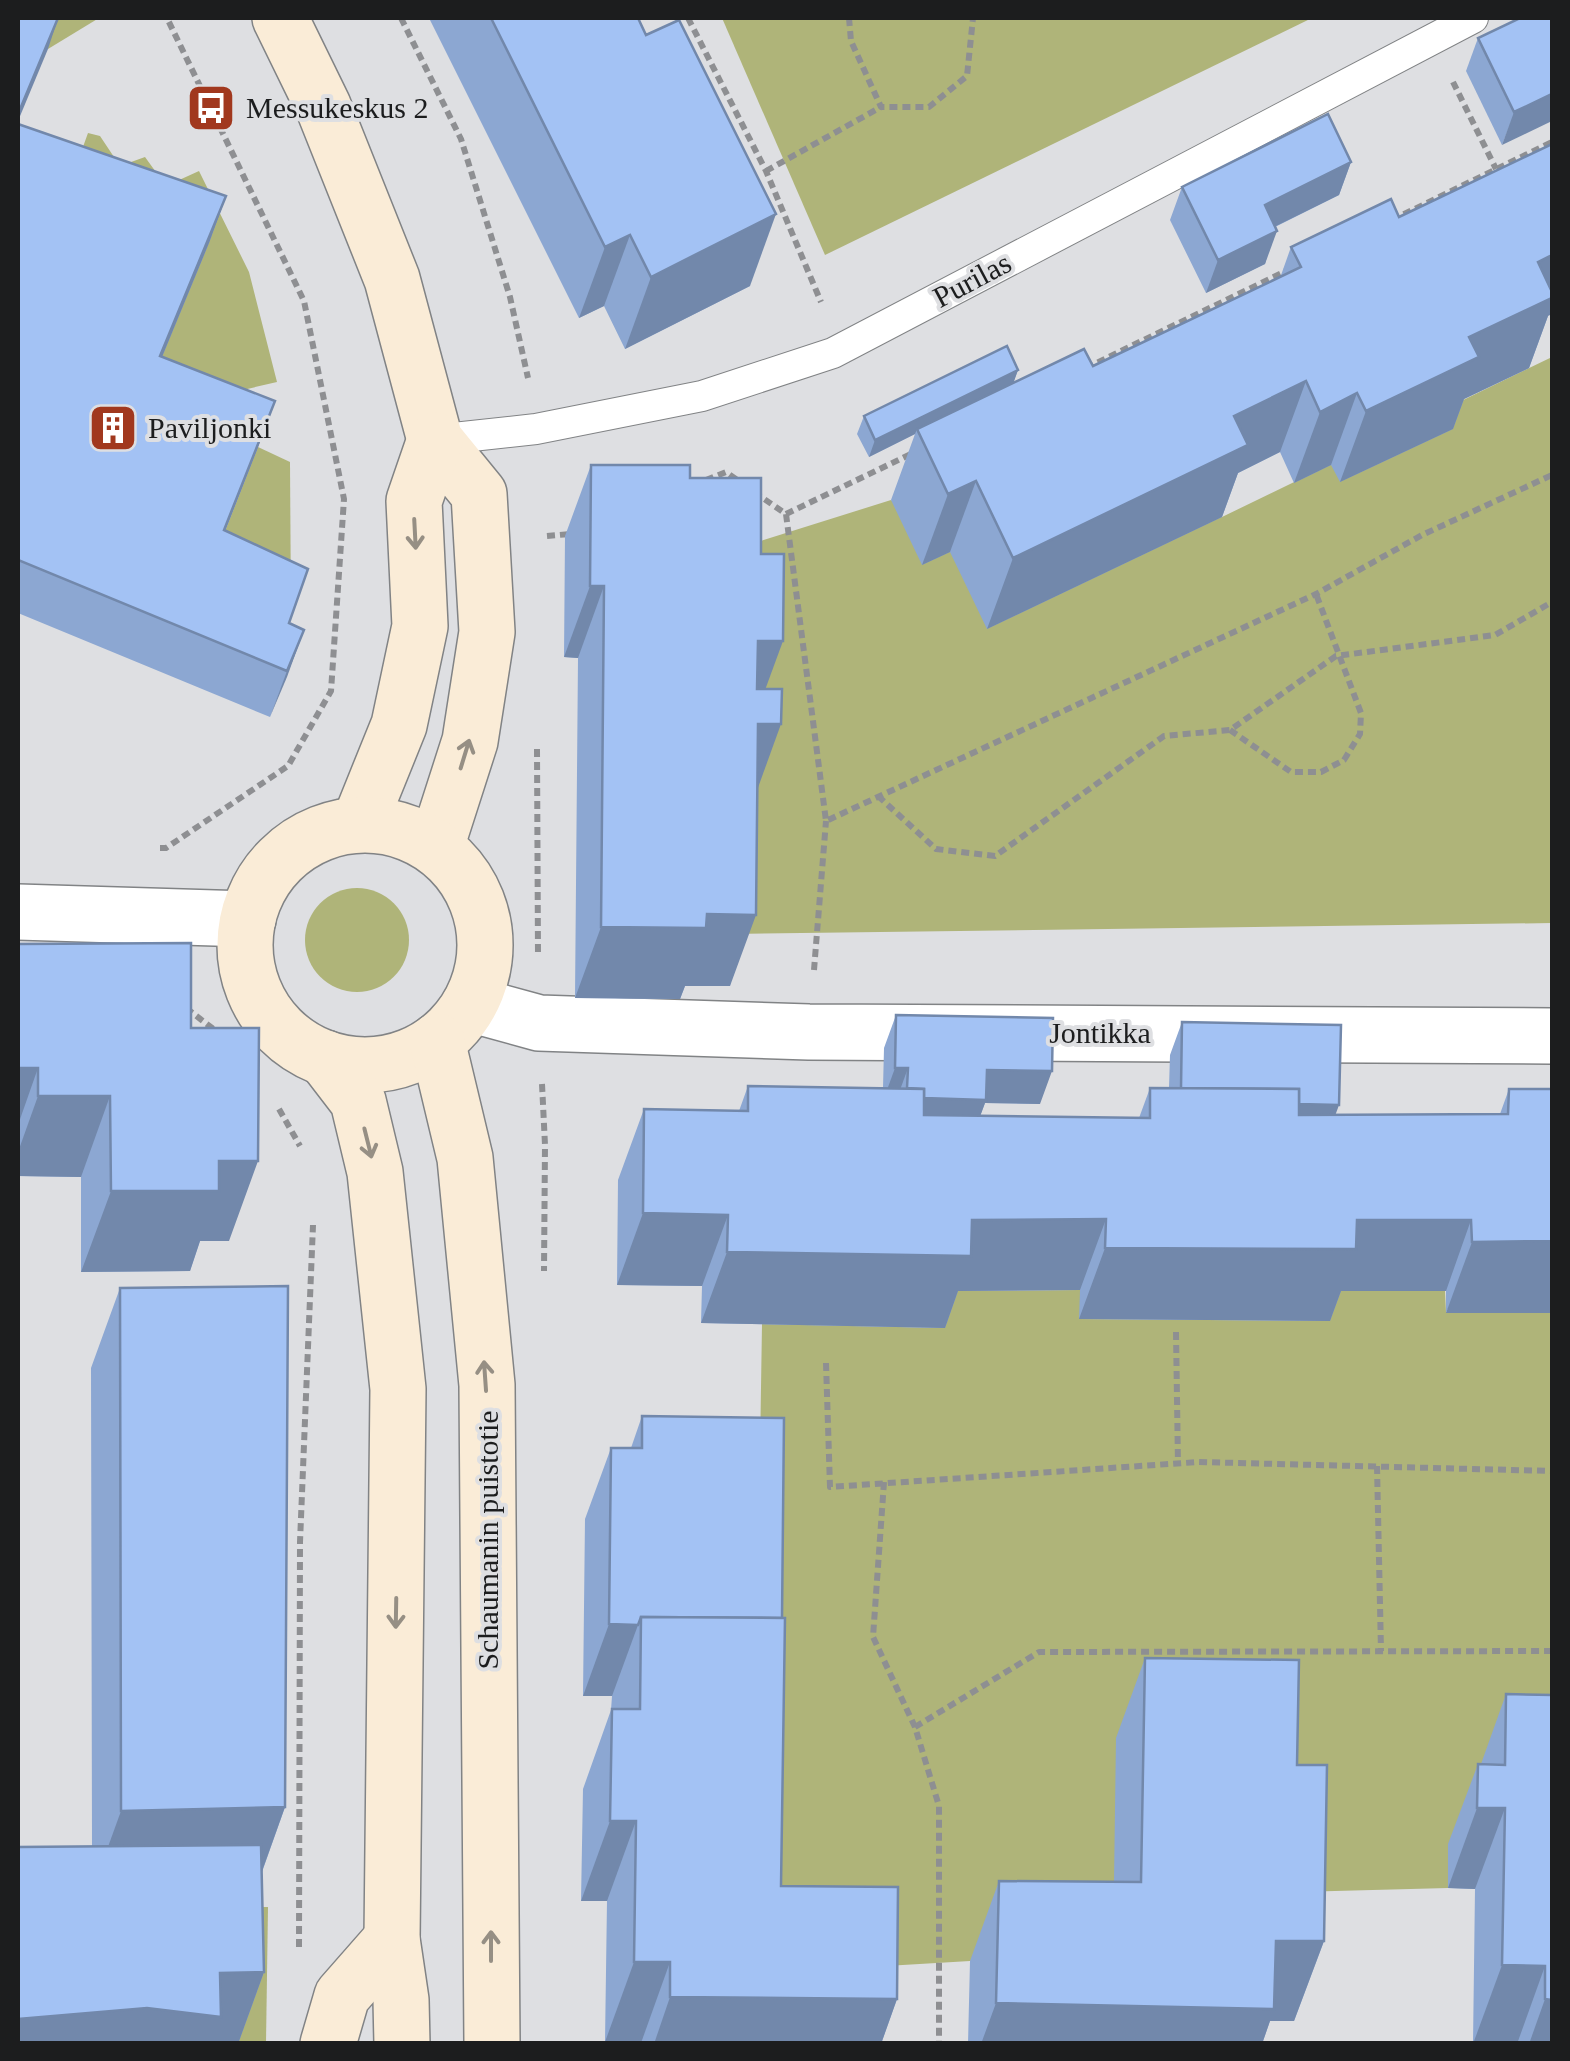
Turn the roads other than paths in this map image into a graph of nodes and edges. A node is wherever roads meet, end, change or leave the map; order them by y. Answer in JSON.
{"nodes":[{"id":1,"x":280,"y":18,"type":"edge"},
{"id":2,"x":1474,"y":18,"type":"edge"},
{"id":3,"x":435,"y":440,"type":"junction"},
{"id":4,"x":359,"y":824,"type":"junction"},
{"id":5,"x":436,"y":847,"type":"junction"},
{"id":6,"x":18,"y":912,"type":"edge"},
{"id":7,"x":248,"y":918,"type":"junction"},
{"id":8,"x":454,"y":1023,"type":"junction"},
{"id":9,"x":1552,"y":1036,"type":"edge"},
{"id":10,"x":324,"y":1058,"type":"junction"},
{"id":11,"x":392,"y":1939,"type":"junction"},
{"id":12,"x":328,"y":2044,"type":"edge"},
{"id":13,"x":402,"y":2044,"type":"edge"},
{"id":14,"x":492,"y":2044,"type":"edge"}],
"edges":[{"from":1,"to":3,"type":"street"},
{"from":2,"to":3,"type":"lane","name":"Purilas"},
{"from":3,"to":4,"type":"street","one_way":true},
{"from":5,"to":3,"type":"street","one_way":true},
{"from":4,"to":5,"type":"street"},
{"from":4,"to":7,"type":"street"},
{"from":5,"to":8,"type":"street"},
{"from":6,"to":7,"type":"street"},
{"from":7,"to":10,"type":"street"},
{"from":8,"to":9,"type":"street","name":"Jontikka"},
{"from":8,"to":10,"type":"street"},
{"from":14,"to":8,"type":"street","name":"Schaumanin puistotie","one_way":true},
{"from":10,"to":11,"type":"street","one_way":true},
{"from":11,"to":12,"type":"street"},
{"from":11,"to":13,"type":"street"}]}
